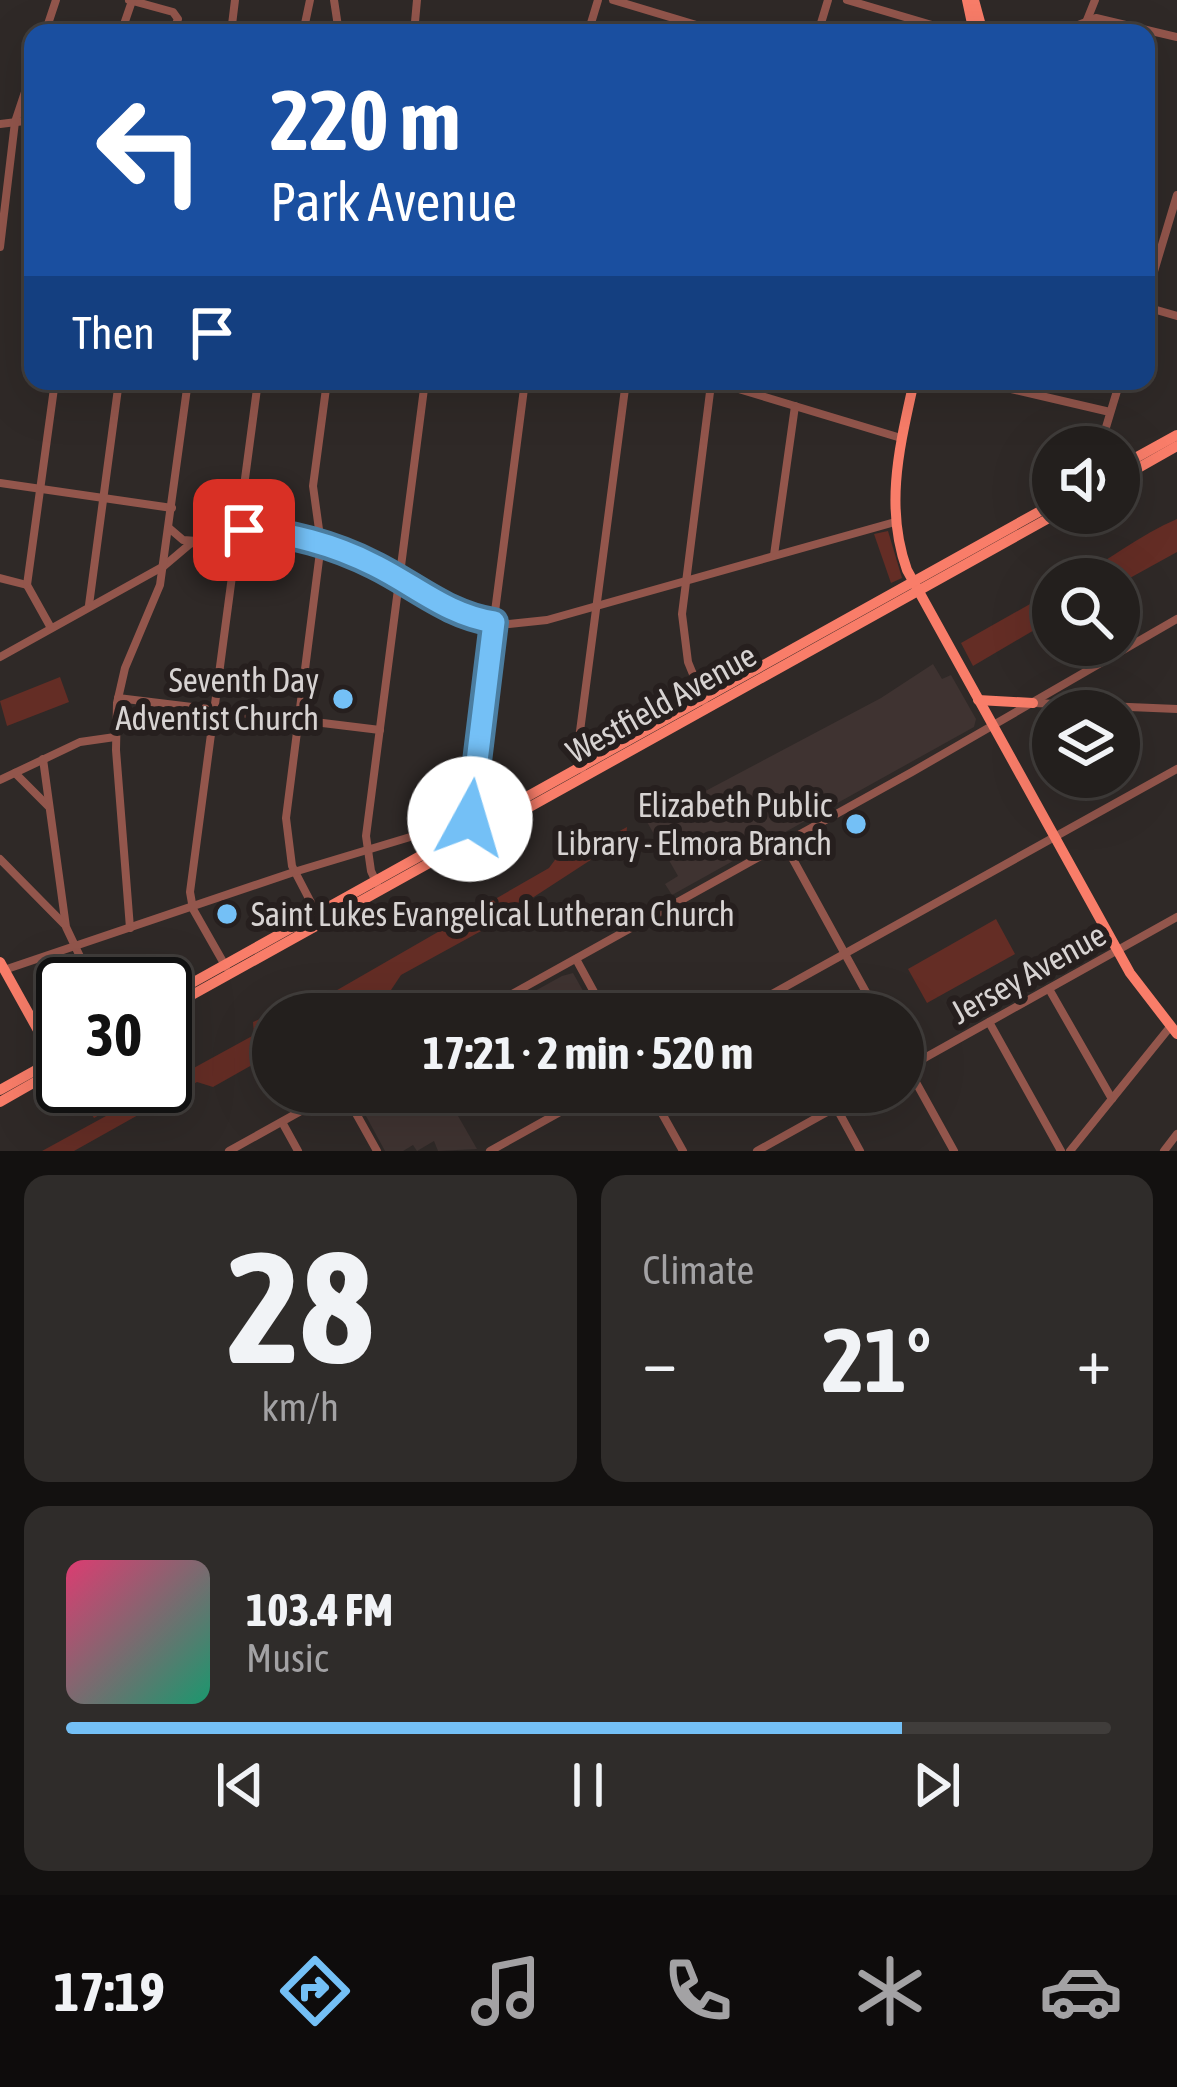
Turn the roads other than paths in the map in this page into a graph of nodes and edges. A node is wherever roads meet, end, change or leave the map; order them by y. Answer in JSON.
{"nodes":[{"id":1,"x":131,"y":0,"type":"edge"},
{"id":2,"x":614,"y":0,"type":"edge"},
{"id":3,"x":847,"y":0,"type":"edge"},
{"id":4,"x":1094,"y":0,"type":"edge"},
{"id":5,"x":1088,"y":20,"type":"junction"},
{"id":6,"x":1114,"y":22,"type":"joint"},
{"id":7,"x":176,"y":24,"type":"edge"},
{"id":8,"x":693,"y":24,"type":"edge"},
{"id":9,"x":928,"y":24,"type":"edge"},
{"id":10,"x":1079,"y":24,"type":"edge"},
{"id":11,"x":1122,"y":24,"type":"edge"},
{"id":12,"x":24,"y":95,"type":"edge"},
{"id":13,"x":24,"y":121,"type":"edge"},
{"id":14,"x":15,"y":122,"type":"junction"},
{"id":15,"x":0,"y":124,"type":"edge"},
{"id":16,"x":1176,"y":202,"type":"edge"},
{"id":17,"x":0,"y":247,"type":"edge"},
{"id":18,"x":1155,"y":273,"type":"edge"},
{"id":19,"x":54,"y":390,"type":"edge"},
{"id":20,"x":117,"y":390,"type":"edge"},
{"id":21,"x":187,"y":390,"type":"edge"},
{"id":22,"x":257,"y":390,"type":"edge"},
{"id":23,"x":326,"y":390,"type":"edge"},
{"id":24,"x":423,"y":390,"type":"edge"},
{"id":25,"x":524,"y":390,"type":"edge"},
{"id":26,"x":625,"y":390,"type":"edge"},
{"id":27,"x":711,"y":390,"type":"edge"},
{"id":28,"x":742,"y":390,"type":"edge"},
{"id":29,"x":912,"y":390,"type":"edge"},
{"id":30,"x":1016,"y":390,"type":"edge"},
{"id":31,"x":1117,"y":390,"type":"edge"},
{"id":32,"x":795,"y":406,"type":"junction"},
{"id":33,"x":1110,"y":412,"type":"junction"},
{"id":34,"x":1106,"y":426,"type":"edge"},
{"id":35,"x":1177,"y":435,"type":"edge"},
{"id":36,"x":902,"y":438,"type":"junction"},
{"id":37,"x":1177,"y":446,"type":"edge"},
{"id":38,"x":1140,"y":455,"type":"edge"},
{"id":39,"x":1140,"y":467,"type":"edge"},
{"id":40,"x":0,"y":483,"type":"edge"},
{"id":41,"x":40,"y":489,"type":"junction"},
{"id":42,"x":103,"y":498,"type":"junction"},
{"id":43,"x":172,"y":508,"type":"junction"},
{"id":44,"x":1032,"y":519,"type":"edge"},
{"id":45,"x":895,"y":522,"type":"junction"},
{"id":46,"x":1032,"y":523,"type":"edge"},
{"id":47,"x":169,"y":528,"type":"junction"},
{"id":48,"x":1018,"y":529,"type":"junction"},
{"id":49,"x":237,"y":530,"type":"junction"},
{"id":50,"x":198,"y":541,"type":"junction"},
{"id":51,"x":321,"y":544,"type":"junction"},
{"id":52,"x":774,"y":555,"type":"junction"},
{"id":53,"x":164,"y":566,"type":"junction"},
{"id":54,"x":0,"y":578,"type":"edge"},
{"id":55,"x":399,"y":580,"type":"junction"},
{"id":56,"x":686,"y":581,"type":"junction"},
{"id":57,"x":916,"y":586,"type":"junction"},
{"id":58,"x":29,"y":590,"type":"junction"},
{"id":59,"x":596,"y":606,"type":"junction"},
{"id":60,"x":89,"y":607,"type":"junction"},
{"id":61,"x":1177,"y":619,"type":"edge"},
{"id":62,"x":494,"y":622,"type":"junction"},
{"id":63,"x":50,"y":628,"type":"junction"},
{"id":64,"x":0,"y":657,"type":"edge"},
{"id":65,"x":1055,"y":690,"type":"edge"},
{"id":66,"x":118,"y":698,"type":"junction"},
{"id":67,"x":978,"y":700,"type":"junction"},
{"id":68,"x":706,"y":703,"type":"junction"},
{"id":69,"x":1032,"y":703,"type":"edge"},
{"id":70,"x":1032,"y":704,"type":"edge"},
{"id":71,"x":1140,"y":708,"type":"edge"},
{"id":72,"x":214,"y":709,"type":"junction"},
{"id":73,"x":1177,"y":710,"type":"edge"},
{"id":74,"x":298,"y":720,"type":"junction"},
{"id":75,"x":993,"y":726,"type":"junction"},
{"id":76,"x":380,"y":730,"type":"junction"},
{"id":77,"x":116,"y":737,"type":"junction"},
{"id":78,"x":43,"y":759,"type":"junction"},
{"id":79,"x":1177,"y":769,"type":"edge"},
{"id":80,"x":584,"y":771,"type":"junction"},
{"id":81,"x":15,"y":772,"type":"junction"},
{"id":82,"x":0,"y":780,"type":"edge"},
{"id":83,"x":51,"y":809,"type":"junction"},
{"id":84,"x":474,"y":827,"type":"junction"},
{"id":85,"x":1054,"y":837,"type":"junction"},
{"id":86,"x":784,"y":844,"type":"junction"},
{"id":87,"x":366,"y":849,"type":"junction"},
{"id":88,"x":0,"y":859,"type":"edge"},
{"id":89,"x":294,"y":872,"type":"junction"},
{"id":90,"x":378,"y":885,"type":"junction"},
{"id":91,"x":192,"y":906,"type":"junction"},
{"id":92,"x":1177,"y":917,"type":"edge"},
{"id":93,"x":319,"y":918,"type":"junction"},
{"id":94,"x":66,"y":926,"type":"junction"},
{"id":95,"x":130,"y":928,"type":"junction"},
{"id":96,"x":74,"y":948,"type":"junction"},
{"id":97,"x":1118,"y":950,"type":"junction"},
{"id":98,"x":845,"y":954,"type":"junction"},
{"id":99,"x":79,"y":957,"type":"edge"},
{"id":100,"x":576,"y":959,"type":"junction"},
{"id":101,"x":2,"y":966,"type":"edge"},
{"id":102,"x":227,"y":969,"type":"junction"},
{"id":103,"x":192,"y":985,"type":"edge"},
{"id":104,"x":1048,"y":988,"type":"junction"},
{"id":105,"x":192,"y":992,"type":"edge"},
{"id":106,"x":514,"y":993,"type":"edge"},
{"id":107,"x":595,"y":993,"type":"edge"},
{"id":108,"x":774,"y":993,"type":"edge"},
{"id":109,"x":866,"y":993,"type":"edge"},
{"id":110,"x":36,"y":1022,"type":"edge"},
{"id":111,"x":989,"y":1022,"type":"junction"},
{"id":112,"x":1174,"y":1030,"type":"edge"},
{"id":113,"x":924,"y":1055,"type":"edge"},
{"id":114,"x":36,"y":1073,"type":"edge"},
{"id":115,"x":36,"y":1078,"type":"edge"},
{"id":116,"x":0,"y":1090,"type":"edge"},
{"id":117,"x":924,"y":1098,"type":"edge"},
{"id":118,"x":1112,"y":1099,"type":"junction"},
{"id":119,"x":0,"y":1102,"type":"edge"},
{"id":120,"x":298,"y":1113,"type":"edge"},
{"id":121,"x":356,"y":1113,"type":"edge"},
{"id":122,"x":558,"y":1113,"type":"edge"},
{"id":123,"x":662,"y":1113,"type":"edge"},
{"id":124,"x":827,"y":1113,"type":"edge"},
{"id":125,"x":839,"y":1113,"type":"edge"},
{"id":126,"x":282,"y":1122,"type":"junction"},
{"id":127,"x":1177,"y":1134,"type":"edge"},
{"id":128,"x":229,"y":1151,"type":"edge"},
{"id":129,"x":298,"y":1151,"type":"edge"},
{"id":130,"x":377,"y":1151,"type":"edge"},
{"id":131,"x":490,"y":1151,"type":"edge"},
{"id":132,"x":683,"y":1151,"type":"edge"},
{"id":133,"x":757,"y":1151,"type":"edge"},
{"id":134,"x":860,"y":1151,"type":"edge"},
{"id":135,"x":955,"y":1151,"type":"edge"},
{"id":136,"x":1065,"y":1151,"type":"edge"},
{"id":137,"x":1163,"y":1151,"type":"edge"}],
"edges":[{"from":1,"to":7,"type":"street"},
{"from":2,"to":8,"type":"street"},
{"from":3,"to":9,"type":"street"},
{"from":4,"to":5,"type":"street"},
{"from":5,"to":6,"type":"street"},
{"from":5,"to":10,"type":"street"},
{"from":6,"to":11,"type":"street"},
{"from":12,"to":14,"type":"street"},
{"from":13,"to":14,"type":"street"},
{"from":14,"to":15,"type":"street"},
{"from":14,"to":17,"type":"street"},
{"from":16,"to":18,"type":"street"},
{"from":19,"to":41,"type":"street"},
{"from":20,"to":42,"type":"street"},
{"from":21,"to":43,"type":"street"},
{"from":22,"to":49,"type":"street"},
{"from":23,"to":51,"type":"street"},
{"from":24,"to":55,"type":"street"},
{"from":25,"to":62,"type":"street"},
{"from":26,"to":59,"type":"street"},
{"from":27,"to":56,"type":"street"},
{"from":28,"to":32,"type":"street"},
{"from":29,"to":36,"type":"main road"},
{"from":30,"to":33,"type":"street"},
{"from":31,"to":33,"type":"street"},
{"from":32,"to":36,"type":"street"},
{"from":32,"to":52,"type":"street"},
{"from":33,"to":34,"type":"street"},
{"from":35,"to":38,"type":"main road"},
{"from":36,"to":45,"type":"main road"},
{"from":37,"to":39,"type":"main road"},
{"from":40,"to":41,"type":"street"},
{"from":41,"to":42,"type":"street"},
{"from":41,"to":58,"type":"street"},
{"from":42,"to":43,"type":"street"},
{"from":42,"to":60,"type":"street"},
{"from":43,"to":47,"type":"street"},
{"from":44,"to":48,"type":"main road","name":"Westfield Avenue"},
{"from":45,"to":52,"type":"street"},
{"from":45,"to":57,"type":"main road"},
{"from":46,"to":48,"type":"main road","name":"Westfield Avenue"},
{"from":47,"to":50,"type":"street"},
{"from":47,"to":53,"type":"street"},
{"from":48,"to":57,"type":"main road","name":"Westfield Avenue"},
{"from":49,"to":50,"type":"street"},
{"from":49,"to":51,"type":"street"},
{"from":49,"to":72,"type":"street"},
{"from":50,"to":53,"type":"street"},
{"from":51,"to":55,"type":"street"},
{"from":51,"to":74,"type":"street"},
{"from":52,"to":56,"type":"street"},
{"from":53,"to":60,"type":"street"},
{"from":53,"to":66,"type":"street"},
{"from":54,"to":58,"type":"street"},
{"from":55,"to":62,"type":"street"},
{"from":55,"to":76,"type":"street"},
{"from":56,"to":59,"type":"street"},
{"from":56,"to":68,"type":"street"},
{"from":57,"to":67,"type":"main road"},
{"from":57,"to":68,"type":"main road","name":"Westfield Avenue"},
{"from":58,"to":63,"type":"street"},
{"from":59,"to":62,"type":"street"},
{"from":59,"to":80,"type":"street"},
{"from":60,"to":63,"type":"street"},
{"from":61,"to":65,"type":"street"},
{"from":62,"to":84,"type":"street"},
{"from":63,"to":64,"type":"street"},
{"from":66,"to":72,"type":"street"},
{"from":66,"to":77,"type":"street"},
{"from":67,"to":69,"type":"main road"},
{"from":67,"to":75,"type":"main road"},
{"from":68,"to":80,"type":"main road","name":"Westfield Avenue"},
{"from":70,"to":75,"type":"street"},
{"from":71,"to":73,"type":"street"},
{"from":72,"to":74,"type":"street"},
{"from":72,"to":91,"type":"street"},
{"from":74,"to":76,"type":"street"},
{"from":74,"to":89,"type":"street"},
{"from":75,"to":85,"type":"main road"},
{"from":75,"to":86,"type":"street"},
{"from":76,"to":87,"type":"street"},
{"from":77,"to":78,"type":"street"},
{"from":77,"to":95,"type":"street"},
{"from":78,"to":81,"type":"street"},
{"from":78,"to":83,"type":"street"},
{"from":79,"to":85,"type":"street"},
{"from":80,"to":84,"type":"main road","name":"Westfield Avenue"},
{"from":81,"to":82,"type":"street"},
{"from":81,"to":83,"type":"street"},
{"from":83,"to":94,"type":"street"},
{"from":84,"to":87,"type":"street"},
{"from":84,"to":90,"type":"main road","name":"Westfield Avenue"},
{"from":85,"to":97,"type":"main road"},
{"from":85,"to":98,"type":"street"},
{"from":86,"to":98,"type":"street"},
{"from":86,"to":100,"type":"street"},
{"from":87,"to":89,"type":"street"},
{"from":87,"to":90,"type":"street"},
{"from":88,"to":94,"type":"street"},
{"from":89,"to":91,"type":"street"},
{"from":89,"to":93,"type":"street"},
{"from":90,"to":93,"type":"main road","name":"Westfield Avenue"},
{"from":91,"to":95,"type":"street"},
{"from":91,"to":102,"type":"street"},
{"from":92,"to":97,"type":"street","name":"Jersey Avenue"},
{"from":93,"to":102,"type":"main road","name":"Westfield Avenue"},
{"from":94,"to":96,"type":"street"},
{"from":95,"to":96,"type":"street"},
{"from":96,"to":99,"type":"street"},
{"from":96,"to":101,"type":"street"},
{"from":97,"to":104,"type":"street","name":"Jersey Avenue"},
{"from":97,"to":112,"type":"main road"},
{"from":98,"to":108,"type":"street"},
{"from":98,"to":109,"type":"street"},
{"from":100,"to":106,"type":"street"},
{"from":100,"to":107,"type":"street"},
{"from":101,"to":110,"type":"main road"},
{"from":102,"to":103,"type":"main road","name":"Westfield Avenue"},
{"from":102,"to":105,"type":"main road","name":"Westfield Avenue"},
{"from":104,"to":111,"type":"street","name":"Jersey Avenue"},
{"from":104,"to":118,"type":"street"},
{"from":111,"to":113,"type":"street","name":"Jersey Avenue"},
{"from":111,"to":136,"type":"street"},
{"from":112,"to":118,"type":"street"},
{"from":114,"to":116,"type":"main road"},
{"from":115,"to":119,"type":"main road"},
{"from":117,"to":135,"type":"street"},
{"from":118,"to":136,"type":"street"},
{"from":120,"to":126,"type":"street"},
{"from":121,"to":130,"type":"street"},
{"from":122,"to":131,"type":"street"},
{"from":123,"to":132,"type":"street"},
{"from":124,"to":133,"type":"street"},
{"from":125,"to":134,"type":"street"},
{"from":126,"to":128,"type":"street"},
{"from":126,"to":129,"type":"street"},
{"from":127,"to":137,"type":"street"}]}
